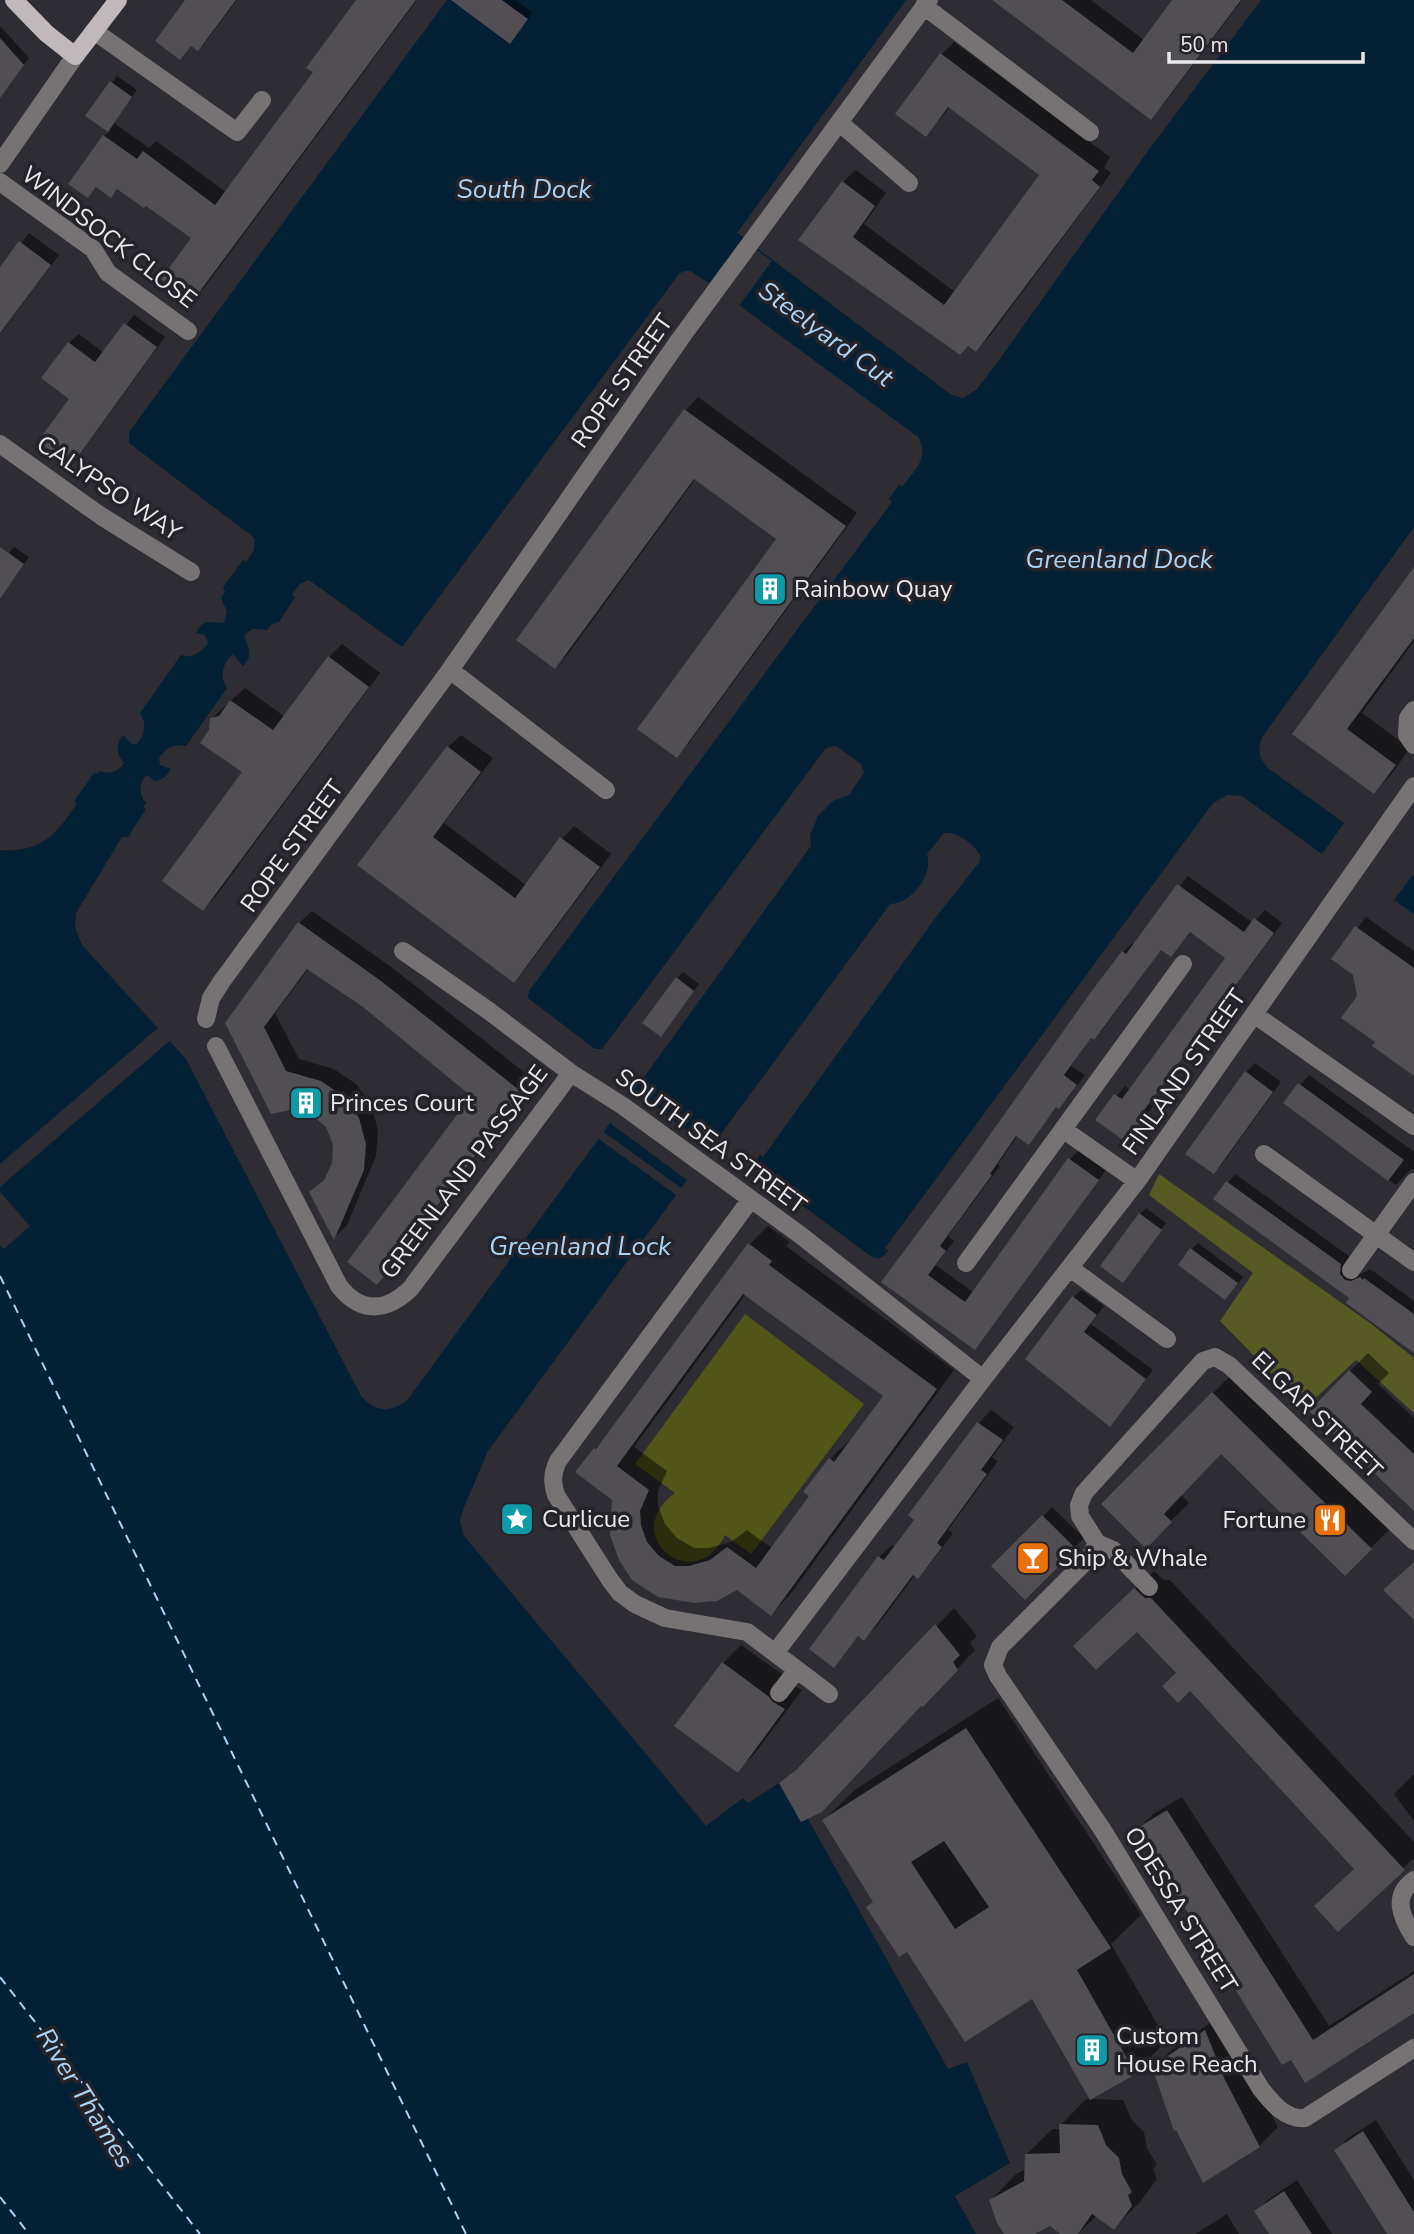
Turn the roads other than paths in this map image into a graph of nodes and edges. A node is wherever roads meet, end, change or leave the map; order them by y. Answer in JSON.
{"nodes":[{"id":1,"x":14,"y":0,"type":"edge"},
{"id":2,"x":118,"y":0,"type":"edge"},
{"id":3,"x":926,"y":3,"type":"edge"},
{"id":4,"x":94,"y":31,"type":"junction"},
{"id":5,"x":75,"y":56,"type":"junction"},
{"id":6,"x":262,"y":100,"type":"dead end"},
{"id":7,"x":840,"y":123,"type":"junction"},
{"id":8,"x":1090,"y":132,"type":"dead end"},
{"id":9,"x":0,"y":164,"type":"edge"},
{"id":10,"x":0,"y":182,"type":"edge"},
{"id":11,"x":909,"y":183,"type":"dead end"},
{"id":12,"x":188,"y":331,"type":"dead end"},
{"id":13,"x":0,"y":444,"type":"edge"},
{"id":14,"x":191,"y":572,"type":"dead end"},
{"id":15,"x":450,"y":670,"type":"junction"},
{"id":16,"x":1414,"y":710,"type":"edge"},
{"id":17,"x":1414,"y":745,"type":"edge"},
{"id":18,"x":1414,"y":786,"type":"edge"},
{"id":19,"x":606,"y":790,"type":"dead end"},
{"id":20,"x":403,"y":951,"type":"dead end"},
{"id":21,"x":1184,"y":964,"type":"dead end"},
{"id":22,"x":1255,"y":1015,"type":"junction"},
{"id":23,"x":206,"y":1019,"type":"dead end"},
{"id":24,"x":216,"y":1046,"type":"dead end"},
{"id":25,"x":571,"y":1073,"type":"junction"},
{"id":26,"x":1414,"y":1126,"type":"edge"},
{"id":27,"x":1064,"y":1130,"type":"junction"},
{"id":28,"x":1264,"y":1154,"type":"dead end"},
{"id":29,"x":1137,"y":1181,"type":"junction"},
{"id":30,"x":1414,"y":1182,"type":"edge"},
{"id":31,"x":751,"y":1199,"type":"junction"},
{"id":32,"x":1376,"y":1235,"type":"junction"},
{"id":33,"x":1414,"y":1262,"type":"edge"},
{"id":34,"x":966,"y":1263,"type":"dead end"},
{"id":35,"x":1070,"y":1268,"type":"junction"},
{"id":36,"x":1351,"y":1270,"type":"dead end"},
{"id":37,"x":1167,"y":1339,"type":"dead end"},
{"id":38,"x":983,"y":1379,"type":"junction"},
{"id":39,"x":1414,"y":1541,"type":"edge"},
{"id":40,"x":1097,"y":1543,"type":"junction"},
{"id":41,"x":1149,"y":1587,"type":"dead end"},
{"id":42,"x":775,"y":1653,"type":"junction"},
{"id":43,"x":797,"y":1670,"type":"junction"},
{"id":44,"x":779,"y":1693,"type":"dead end"},
{"id":45,"x":829,"y":1694,"type":"dead end"},
{"id":46,"x":1414,"y":1880,"type":"edge"},
{"id":47,"x":1414,"y":1937,"type":"edge"},
{"id":48,"x":1414,"y":2049,"type":"edge"}],
"edges":[{"from":1,"to":5,"type":"main road"},
{"from":2,"to":4,"type":"main road"},
{"from":3,"to":7,"type":"street","name":"ROPE STREET"},
{"from":3,"to":8,"type":"street","name":"ROPE STREET"},
{"from":4,"to":5,"type":"main road"},
{"from":4,"to":6,"type":"street"},
{"from":5,"to":9,"type":"street"},
{"from":7,"to":11,"type":"street"},
{"from":7,"to":15,"type":"street","name":"ROPE STREET"},
{"from":10,"to":12,"type":"street","name":"WINDSOCK CLOSE"},
{"from":13,"to":14,"type":"street","name":"CALYPSO WAY"},
{"from":15,"to":19,"type":"street"},
{"from":15,"to":23,"type":"street","name":"ROPE STREET"},
{"from":16,"to":17,"type":"street"},
{"from":18,"to":22,"type":"street","name":"FINLAND STREET"},
{"from":20,"to":25,"type":"street","name":"SOUTH SEA STREET"},
{"from":21,"to":27,"type":"street"},
{"from":22,"to":26,"type":"street"},
{"from":22,"to":29,"type":"street","name":"FINLAND STREET"},
{"from":24,"to":25,"type":"street","name":"GREENLAND PASSAGE"},
{"from":25,"to":31,"type":"street","name":"SOUTH SEA STREET"},
{"from":27,"to":29,"type":"street"},
{"from":27,"to":34,"type":"street"},
{"from":28,"to":32,"type":"street"},
{"from":29,"to":35,"type":"street","name":"FINLAND STREET"},
{"from":30,"to":32,"type":"street"},
{"from":31,"to":38,"type":"street","name":"SOUTH SEA STREET"},
{"from":31,"to":42,"type":"street"},
{"from":32,"to":33,"type":"street"},
{"from":32,"to":36,"type":"street"},
{"from":35,"to":37,"type":"street"},
{"from":35,"to":38,"type":"street","name":"FINLAND STREET"},
{"from":38,"to":42,"type":"street","name":"FINLAND STREET"},
{"from":39,"to":40,"type":"street","name":"ELGAR STREET"},
{"from":40,"to":41,"type":"street"},
{"from":40,"to":48,"type":"street","name":"ODESSA STREET"},
{"from":42,"to":43,"type":"street"},
{"from":43,"to":44,"type":"street"},
{"from":43,"to":45,"type":"street"},
{"from":46,"to":47,"type":"street"}]}
